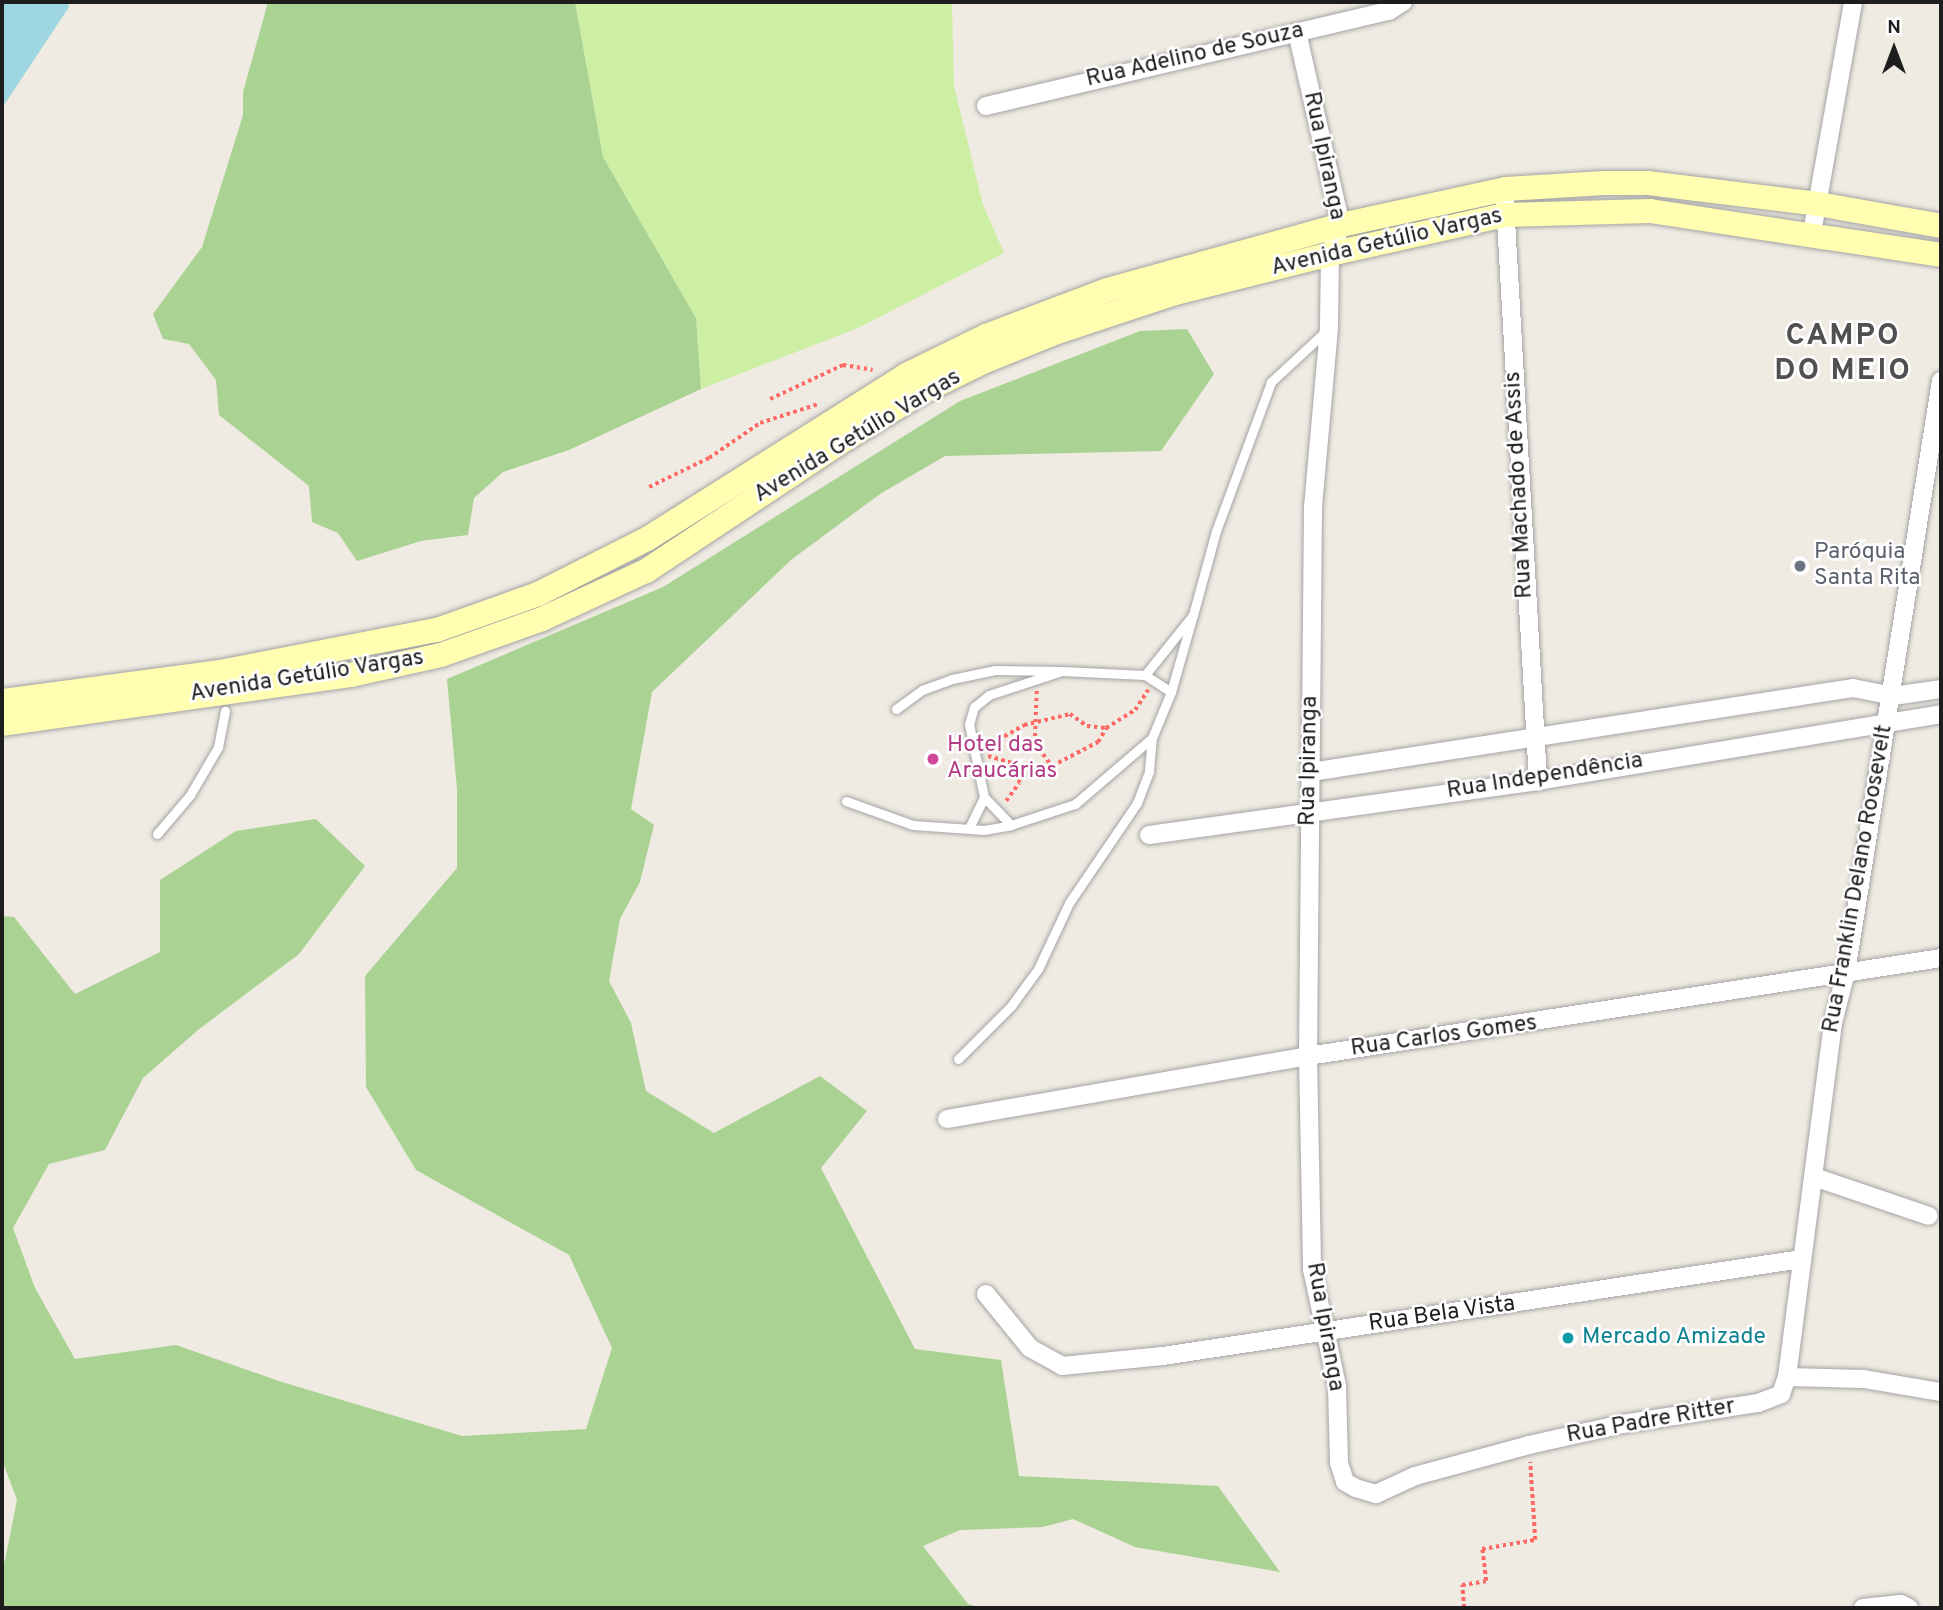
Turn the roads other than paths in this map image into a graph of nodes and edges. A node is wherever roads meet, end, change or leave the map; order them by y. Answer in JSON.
{"nodes":[{"id":1,"x":1403,"y":2,"type":"edge"},
{"id":2,"x":1853,"y":2,"type":"edge"},
{"id":3,"x":1297,"y":32,"type":"junction"},
{"id":4,"x":986,"y":106,"type":"dead end"},
{"id":5,"x":1506,"y":189,"type":"junction"},
{"id":6,"x":1818,"y":204,"type":"junction"},
{"id":7,"x":1505,"y":215,"type":"junction"},
{"id":8,"x":1341,"y":225,"type":"junction"},
{"id":9,"x":1941,"y":226,"type":"edge"},
{"id":10,"x":1812,"y":233,"type":"junction"},
{"id":11,"x":1330,"y":254,"type":"junction"},
{"id":12,"x":1941,"y":256,"type":"edge"},
{"id":13,"x":1329,"y":328,"type":"junction"},
{"id":14,"x":1941,"y":381,"type":"edge"},
{"id":15,"x":1193,"y":615,"type":"junction"},
{"id":16,"x":1062,"y":671,"type":"junction"},
{"id":17,"x":1145,"y":675,"type":"junction"},
{"id":18,"x":1941,"y":689,"type":"edge"},
{"id":19,"x":1171,"y":692,"type":"junction"},
{"id":20,"x":1893,"y":696,"type":"junction"},
{"id":21,"x":2,"y":701,"type":"edge"},
{"id":22,"x":224,"y":702,"type":"junction"},
{"id":23,"x":896,"y":709,"type":"dead end"},
{"id":24,"x":1941,"y":714,"type":"edge"},
{"id":25,"x":1885,"y":722,"type":"junction"},
{"id":26,"x":2,"y":724,"type":"edge"},
{"id":27,"x":1152,"y":738,"type":"junction"},
{"id":28,"x":1533,"y":738,"type":"junction"},
{"id":29,"x":1311,"y":772,"type":"junction"},
{"id":30,"x":1538,"y":781,"type":"junction"},
{"id":31,"x":984,"y":797,"type":"junction"},
{"id":32,"x":846,"y":801,"type":"dead end"},
{"id":33,"x":1310,"y":810,"type":"junction"},
{"id":34,"x":1011,"y":825,"type":"junction"},
{"id":35,"x":968,"y":828,"type":"junction"},
{"id":36,"x":157,"y":834,"type":"dead end"},
{"id":37,"x":1149,"y":835,"type":"dead end"},
{"id":38,"x":1941,"y":958,"type":"edge"},
{"id":39,"x":1846,"y":972,"type":"junction"},
{"id":40,"x":1308,"y":1056,"type":"junction"},
{"id":41,"x":958,"y":1059,"type":"dead end"},
{"id":42,"x":947,"y":1119,"type":"dead end"},
{"id":43,"x":1814,"y":1177,"type":"junction"},
{"id":44,"x":1929,"y":1216,"type":"dead end"},
{"id":45,"x":1801,"y":1259,"type":"junction"},
{"id":46,"x":986,"y":1294,"type":"dead end"},
{"id":47,"x":1325,"y":1332,"type":"junction"},
{"id":48,"x":1787,"y":1377,"type":"junction"},
{"id":49,"x":1941,"y":1392,"type":"edge"},
{"id":50,"x":1356,"y":1488,"type":"joint"},
{"id":51,"x":1863,"y":1608,"type":"edge"},
{"id":52,"x":1909,"y":1608,"type":"edge"}],
"edges":[{"from":1,"to":3,"type":"street","name":"Rua Adelino de Souza"},
{"from":2,"to":6,"type":"street"},
{"from":3,"to":4,"type":"street","name":"Rua Adelino de Souza"},
{"from":3,"to":8,"type":"street","name":"Rua Ipiranga"},
{"from":5,"to":6,"type":"main road","name":"Avenida Getúlio Vargas"},
{"from":5,"to":7,"type":"street","name":"Rua Machado de Assis"},
{"from":5,"to":8,"type":"main road","name":"Avenida Getúlio Vargas"},
{"from":6,"to":9,"type":"main road","name":"Avenida Getúlio Vargas"},
{"from":6,"to":10,"type":"street"},
{"from":7,"to":10,"type":"main road","name":"Avenida Getúlio Vargas"},
{"from":7,"to":11,"type":"main road","name":"Avenida Getúlio Vargas"},
{"from":7,"to":28,"type":"street","name":"Rua Machado de Assis"},
{"from":8,"to":11,"type":"street","name":"Rua Ipiranga"},
{"from":8,"to":21,"type":"main road","name":"Avenida Getúlio Vargas"},
{"from":10,"to":12,"type":"main road","name":"Avenida Getúlio Vargas"},
{"from":11,"to":13,"type":"street","name":"Rua Ipiranga"},
{"from":11,"to":22,"type":"main road","name":"Avenida Getúlio Vargas"},
{"from":13,"to":15,"type":"lane"},
{"from":13,"to":29,"type":"street","name":"Rua Ipiranga"},
{"from":14,"to":20,"type":"street","name":"Rua Franklin Delano Roosevelt"},
{"from":15,"to":17,"type":"lane"},
{"from":15,"to":19,"type":"lane"},
{"from":16,"to":17,"type":"lane"},
{"from":16,"to":23,"type":"lane"},
{"from":16,"to":31,"type":"lane"},
{"from":17,"to":19,"type":"lane"},
{"from":18,"to":20,"type":"street","name":"Rua Independência"},
{"from":19,"to":27,"type":"lane"},
{"from":20,"to":25,"type":"street","name":"Rua Franklin Delano Roosevelt"},
{"from":20,"to":28,"type":"street","name":"Rua Independência"},
{"from":22,"to":26,"type":"main road","name":"Avenida Getúlio Vargas"},
{"from":22,"to":36,"type":"lane"},
{"from":24,"to":25,"type":"street","name":"Rua Independência"},
{"from":25,"to":30,"type":"street","name":"Rua Independência"},
{"from":25,"to":39,"type":"street","name":"Rua Franklin Delano Roosevelt"},
{"from":27,"to":34,"type":"lane"},
{"from":27,"to":41,"type":"lane"},
{"from":28,"to":29,"type":"street","name":"Rua Independência"},
{"from":28,"to":30,"type":"street","name":"Rua Machado de Assis"},
{"from":29,"to":33,"type":"street","name":"Rua Ipiranga"},
{"from":30,"to":33,"type":"street","name":"Rua Independência"},
{"from":31,"to":34,"type":"lane"},
{"from":31,"to":35,"type":"lane"},
{"from":32,"to":35,"type":"lane"},
{"from":33,"to":37,"type":"street","name":"Rua Independência"},
{"from":33,"to":40,"type":"street","name":"Rua Ipiranga"},
{"from":34,"to":35,"type":"lane"},
{"from":38,"to":39,"type":"street","name":"Rua Carlos Gomes"},
{"from":39,"to":40,"type":"street","name":"Rua Carlos Gomes"},
{"from":39,"to":43,"type":"street","name":"Rua Franklin Delano Roosevelt"},
{"from":40,"to":42,"type":"street","name":"Rua Carlos Gomes"},
{"from":40,"to":47,"type":"street","name":"Rua Ipiranga"},
{"from":43,"to":44,"type":"street"},
{"from":43,"to":45,"type":"street","name":"Rua Franklin Delano Roosevelt"},
{"from":45,"to":47,"type":"street","name":"Rua Bela Vista"},
{"from":45,"to":48,"type":"street","name":"Rua Franklin Delano Roosevelt"},
{"from":46,"to":47,"type":"street","name":"Rua Bela Vista"},
{"from":47,"to":50,"type":"street","name":"Rua Ipiranga"},
{"from":48,"to":49,"type":"street"},
{"from":48,"to":50,"type":"street","name":"Rua Padre Ritter"},
{"from":51,"to":52,"type":"street"}]}
